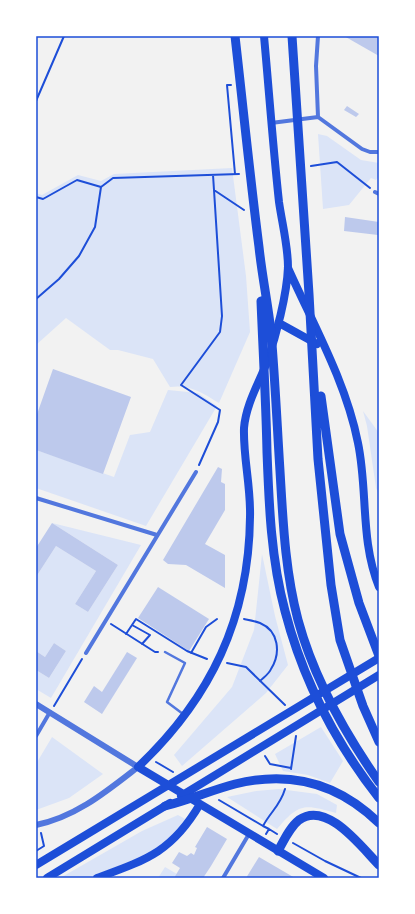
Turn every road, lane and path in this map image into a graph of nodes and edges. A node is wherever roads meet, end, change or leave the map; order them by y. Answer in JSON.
{"nodes":[{"id":1,"x":64,"y":36,"type":"edge"},
{"id":2,"x":235,"y":36,"type":"edge"},
{"id":3,"x":264,"y":36,"type":"edge"},
{"id":4,"x":292,"y":36,"type":"edge"},
{"id":5,"x":318,"y":36,"type":"edge"},
{"id":6,"x":36,"y":101,"type":"edge"},
{"id":7,"x":318,"y":117,"type":"junction"},
{"id":8,"x":271,"y":123,"type":"junction"},
{"id":9,"x":379,"y":152,"type":"edge"},
{"id":10,"x":337,"y":162,"type":"dead end"},
{"id":11,"x":235,"y":174,"type":"dead end"},
{"id":12,"x":213,"y":175,"type":"junction"},
{"id":13,"x":101,"y":187,"type":"junction"},
{"id":14,"x":214,"y":190,"type":"junction"},
{"id":15,"x":377,"y":193,"type":"edge"},
{"id":16,"x":36,"y":197,"type":"edge"},
{"id":17,"x":245,"y":210,"type":"dead end"},
{"id":18,"x":259,"y":248,"type":"junction"},
{"id":19,"x":288,"y":267,"type":"junction"},
{"id":20,"x":309,"y":294,"type":"junction"},
{"id":21,"x":36,"y":299,"type":"edge"},
{"id":22,"x":279,"y":323,"type":"junction"},
{"id":23,"x":324,"y":347,"type":"junction"},
{"id":24,"x":196,"y":472,"type":"joint"},
{"id":25,"x":36,"y":498,"type":"edge"},
{"id":26,"x":157,"y":535,"type":"junction"},
{"id":27,"x":379,"y":587,"type":"edge"},
{"id":28,"x":217,"y":619,"type":"dead end"},
{"id":29,"x":105,"y":620,"type":"junction"},
{"id":30,"x":254,"y":622,"type":"dead end"},
{"id":31,"x":132,"y":625,"type":"junction"},
{"id":32,"x":126,"y":634,"type":"junction"},
{"id":33,"x":142,"y":644,"type":"junction"},
{"id":34,"x":164,"y":652,"type":"joint"},
{"id":35,"x":86,"y":653,"type":"joint"},
{"id":36,"x":191,"y":653,"type":"junction"},
{"id":37,"x":379,"y":657,"type":"edge"},
{"id":38,"x":212,"y":660,"type":"dead end"},
{"id":39,"x":226,"y":663,"type":"dead end"},
{"id":40,"x":379,"y":676,"type":"edge"},
{"id":41,"x":260,"y":681,"type":"junction"},
{"id":42,"x":36,"y":704,"type":"edge"},
{"id":43,"x":290,"y":710,"type":"dead end"},
{"id":44,"x":50,"y":712,"type":"junction"},
{"id":45,"x":185,"y":716,"type":"junction"},
{"id":46,"x":290,"y":732,"type":"junction"},
{"id":47,"x":36,"y":736,"type":"edge"},
{"id":48,"x":379,"y":742,"type":"edge"},
{"id":49,"x":260,"y":748,"type":"junction"},
{"id":50,"x":138,"y":767,"type":"junction"},
{"id":51,"x":291,"y":768,"type":"junction"},
{"id":52,"x":292,"y":776,"type":"junction"},
{"id":53,"x":379,"y":782,"type":"edge"},
{"id":54,"x":285,"y":788,"type":"dead end"},
{"id":55,"x":379,"y":798,"type":"edge"},
{"id":56,"x":200,"y":804,"type":"junction"},
{"id":57,"x":165,"y":806,"type":"junction"},
{"id":58,"x":379,"y":823,"type":"edge"},
{"id":59,"x":36,"y":824,"type":"edge"},
{"id":60,"x":269,"y":829,"type":"junction"},
{"id":61,"x":249,"y":834,"type":"junction"},
{"id":62,"x":42,"y":839,"type":"dead end"},
{"id":63,"x":285,"y":839,"type":"junction"},
{"id":64,"x":262,"y":842,"type":"junction"},
{"id":65,"x":36,"y":851,"type":"edge"},
{"id":66,"x":278,"y":851,"type":"junction"},
{"id":67,"x":36,"y":865,"type":"edge"},
{"id":68,"x":379,"y":865,"type":"edge"},
{"id":69,"x":102,"y":877,"type":"edge"},
{"id":70,"x":47,"y":878,"type":"edge"},
{"id":71,"x":223,"y":878,"type":"edge"},
{"id":72,"x":324,"y":878,"type":"edge"},
{"id":73,"x":361,"y":878,"type":"edge"}],
"edges":[{"from":1,"to":6,"type":"path"},
{"from":2,"to":18,"type":"highway"},
{"from":3,"to":8,"type":"main road"},
{"from":4,"to":20,"type":"highway"},
{"from":5,"to":7,"type":"street"},
{"from":7,"to":8,"type":"street"},
{"from":7,"to":9,"type":"street"},
{"from":8,"to":19,"type":"main road"},
{"from":10,"to":15,"type":"path"},
{"from":11,"to":12,"type":"path"},
{"from":12,"to":13,"type":"path"},
{"from":12,"to":14,"type":"path"},
{"from":13,"to":16,"type":"path"},
{"from":13,"to":21,"type":"path"},
{"from":14,"to":17,"type":"path"},
{"from":14,"to":24,"type":"path"},
{"from":18,"to":53,"type":"highway"},
{"from":18,"to":55,"type":"highway"},
{"from":19,"to":22,"type":"main road"},
{"from":19,"to":23,"type":"main road"},
{"from":20,"to":37,"type":"highway"},
{"from":20,"to":48,"type":"highway"},
{"from":22,"to":23,"type":"main road"},
{"from":22,"to":45,"type":"main road"},
{"from":23,"to":27,"type":"main road"},
{"from":24,"to":26,"type":"street"},
{"from":25,"to":26,"type":"street"},
{"from":26,"to":29,"type":"street"},
{"from":28,"to":36,"type":"path"},
{"from":29,"to":32,"type":"path"},
{"from":29,"to":35,"type":"street"},
{"from":30,"to":41,"type":"path"},
{"from":31,"to":32,"type":"path"},
{"from":31,"to":33,"type":"path"},
{"from":31,"to":36,"type":"path"},
{"from":32,"to":33,"type":"path"},
{"from":33,"to":34,"type":"path"},
{"from":34,"to":45,"type":"lane"},
{"from":35,"to":44,"type":"path"},
{"from":36,"to":38,"type":"path"},
{"from":37,"to":67,"type":"main road"},
{"from":39,"to":41,"type":"path"},
{"from":40,"to":46,"type":"main road"},
{"from":41,"to":43,"type":"path"},
{"from":42,"to":44,"type":"street"},
{"from":44,"to":47,"type":"street"},
{"from":44,"to":50,"type":"street"},
{"from":45,"to":50,"type":"main road"},
{"from":46,"to":49,"type":"main road"},
{"from":46,"to":51,"type":"path"},
{"from":49,"to":51,"type":"path"},
{"from":49,"to":57,"type":"main road"},
{"from":50,"to":56,"type":"main road"},
{"from":50,"to":59,"type":"street"},
{"from":51,"to":52,"type":"path"},
{"from":52,"to":57,"type":"highway"},
{"from":52,"to":58,"type":"highway"},
{"from":54,"to":60,"type":"path"},
{"from":56,"to":61,"type":"main road"},
{"from":56,"to":69,"type":"main road"},
{"from":57,"to":70,"type":"main road"},
{"from":60,"to":63,"type":"path"},
{"from":60,"to":64,"type":"path"},
{"from":61,"to":64,"type":"main road"},
{"from":61,"to":71,"type":"street"},
{"from":62,"to":65,"type":"path"},
{"from":63,"to":66,"type":"highway"},
{"from":63,"to":68,"type":"highway"},
{"from":63,"to":73,"type":"path"},
{"from":64,"to":66,"type":"main road"},
{"from":66,"to":72,"type":"main road"}]}
